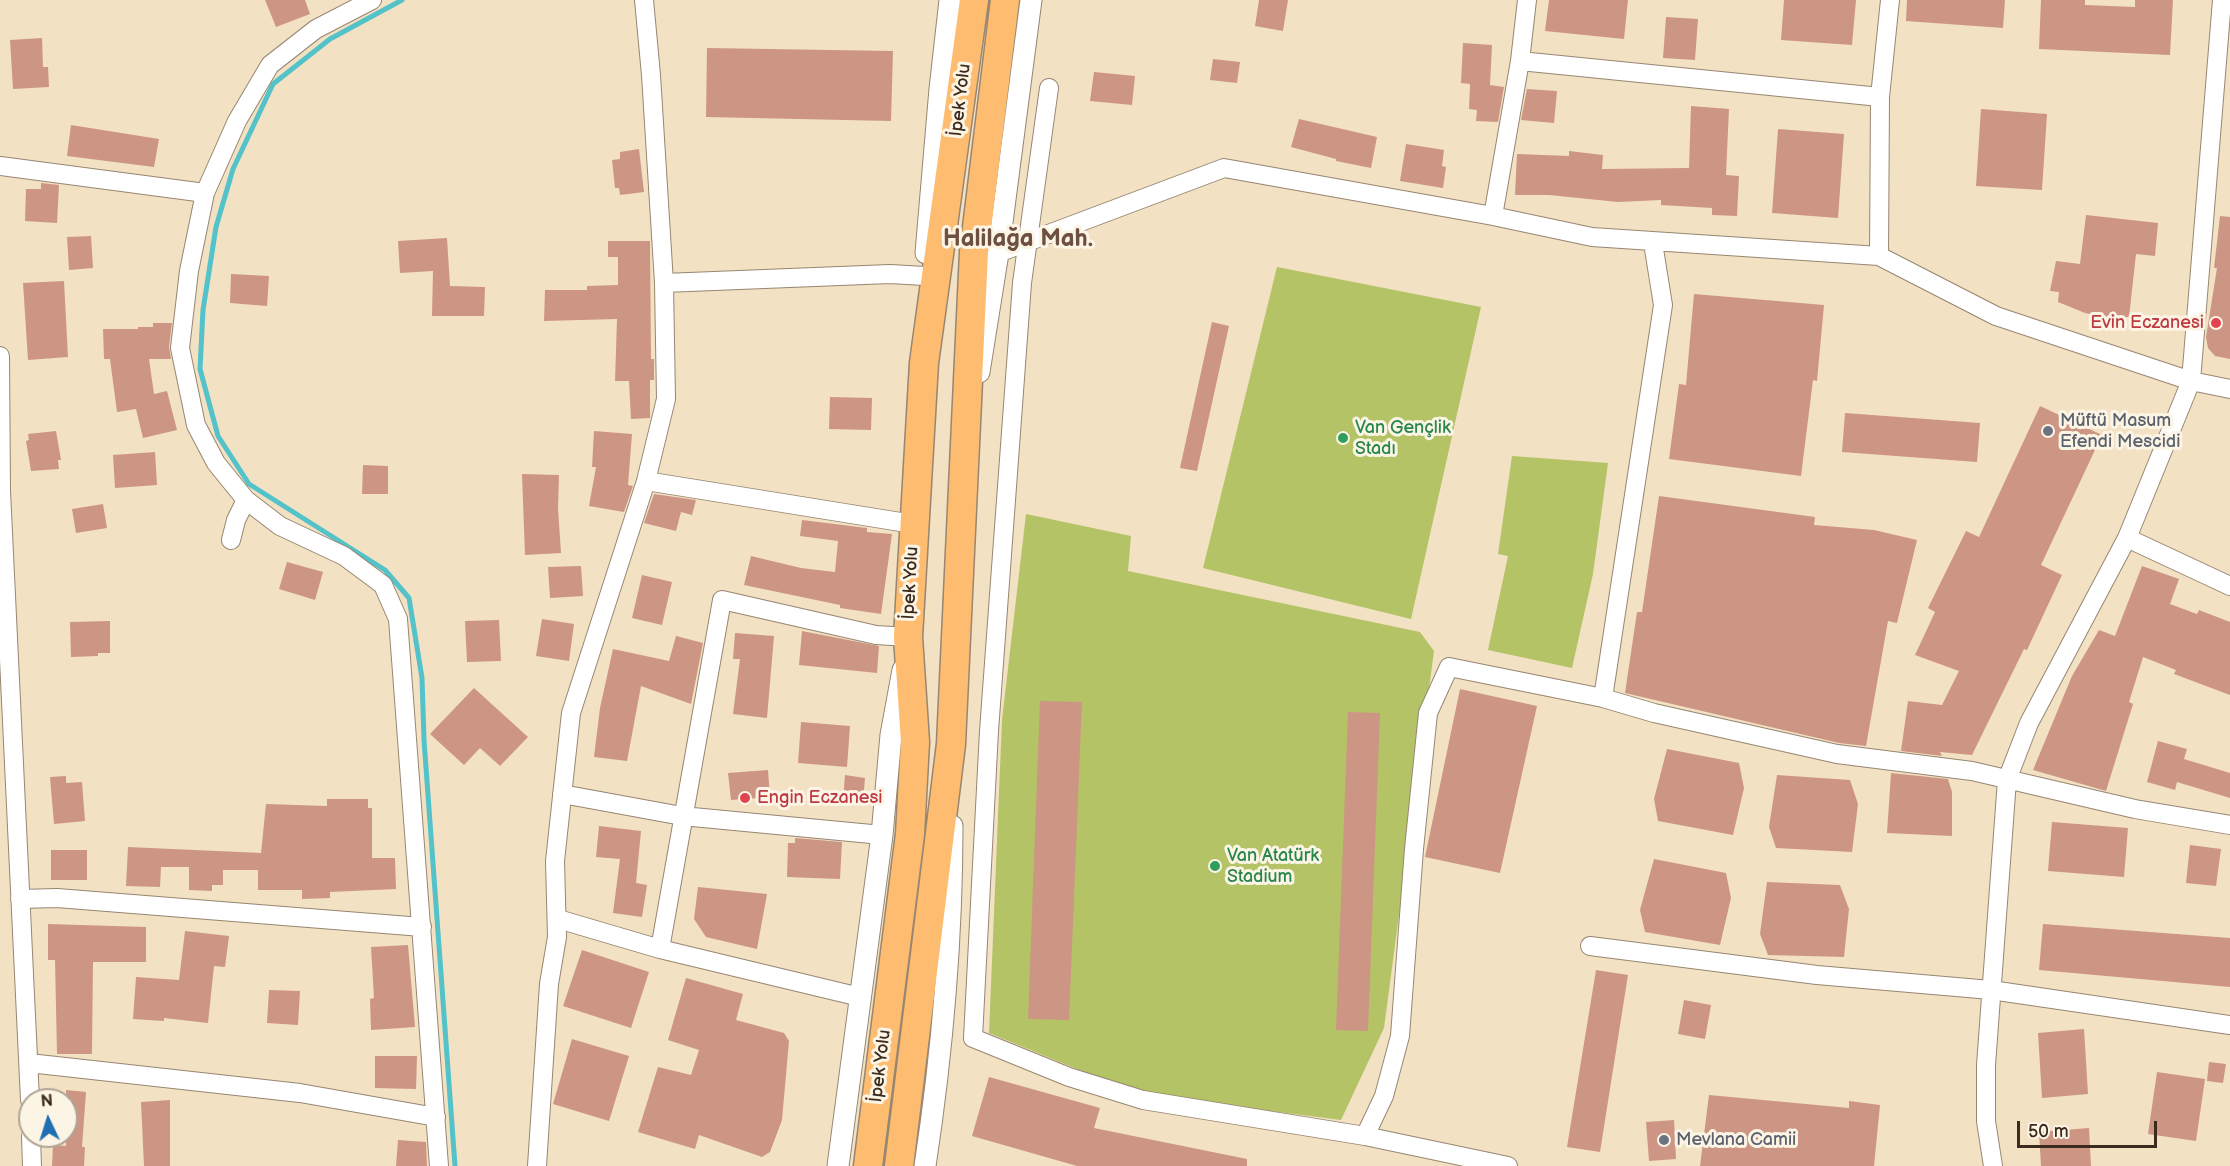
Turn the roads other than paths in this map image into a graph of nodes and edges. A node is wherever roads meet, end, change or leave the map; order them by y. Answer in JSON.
{"nodes":[{"id":1,"x":372,"y":0,"type":"edge"},
{"id":2,"x":644,"y":0,"type":"edge"},
{"id":3,"x":950,"y":0,"type":"edge"},
{"id":4,"x":974,"y":0,"type":"edge"},
{"id":5,"x":1005,"y":0,"type":"edge"},
{"id":6,"x":1031,"y":0,"type":"edge"},
{"id":7,"x":1527,"y":0,"type":"edge"},
{"id":8,"x":1890,"y":0,"type":"edge"},
{"id":9,"x":2222,"y":0,"type":"edge"},
{"id":10,"x":2224,"y":52,"type":"edge"},
{"id":11,"x":1520,"y":61,"type":"junction"},
{"id":12,"x":1049,"y":88,"type":"dead end"},
{"id":13,"x":1880,"y":97,"type":"junction"},
{"id":14,"x":0,"y":166,"type":"edge"},
{"id":15,"x":205,"y":193,"type":"junction"},
{"id":16,"x":1493,"y":216,"type":"junction"},
{"id":17,"x":1027,"y":243,"type":"junction"},
{"id":18,"x":1653,"y":243,"type":"junction"},
{"id":19,"x":998,"y":253,"type":"junction"},
{"id":20,"x":1879,"y":256,"type":"junction"},
{"id":21,"x":925,"y":276,"type":"junction"},
{"id":22,"x":664,"y":283,"type":"junction"},
{"id":23,"x":0,"y":356,"type":"edge"},
{"id":24,"x":924,"y":363,"type":"junction"},
{"id":25,"x":2191,"y":381,"type":"junction"},
{"id":26,"x":2230,"y":389,"type":"edge"},
{"id":27,"x":967,"y":449,"type":"junction"},
{"id":28,"x":646,"y":481,"type":"junction"},
{"id":29,"x":246,"y":501,"type":"junction"},
{"id":30,"x":914,"y":524,"type":"junction"},
{"id":31,"x":2127,"y":538,"type":"junction"},
{"id":32,"x":231,"y":540,"type":"dead end"},
{"id":33,"x":2230,"y":586,"type":"edge"},
{"id":34,"x":908,"y":637,"type":"junction"},
{"id":35,"x":1603,"y":698,"type":"junction"},
{"id":36,"x":951,"y":744,"type":"junction"},
{"id":37,"x":2007,"y":780,"type":"junction"},
{"id":38,"x":562,"y":794,"type":"junction"},
{"id":39,"x":682,"y":816,"type":"junction"},
{"id":40,"x":2230,"y":825,"type":"edge"},
{"id":41,"x":882,"y":835,"type":"junction"},
{"id":42,"x":20,"y":899,"type":"junction"},
{"id":43,"x":558,"y":919,"type":"junction"},
{"id":44,"x":422,"y":927,"type":"junction"},
{"id":45,"x":1590,"y":946,"type":"dead end"},
{"id":46,"x":660,"y":949,"type":"junction"},
{"id":47,"x":1991,"y":990,"type":"junction"},
{"id":48,"x":860,"y":997,"type":"junction"},
{"id":49,"x":2230,"y":1025,"type":"edge"},
{"id":50,"x":29,"y":1063,"type":"junction"},
{"id":51,"x":30,"y":1088,"type":"edge"},
{"id":52,"x":436,"y":1117,"type":"junction"},
{"id":53,"x":1365,"y":1136,"type":"junction"},
{"id":54,"x":31,"y":1148,"type":"edge"},
{"id":55,"x":32,"y":1166,"type":"edge"},
{"id":56,"x":439,"y":1166,"type":"edge"},
{"id":57,"x":537,"y":1166,"type":"edge"},
{"id":58,"x":838,"y":1166,"type":"edge"},
{"id":59,"x":868,"y":1166,"type":"edge"},
{"id":60,"x":899,"y":1166,"type":"edge"},
{"id":61,"x":925,"y":1166,"type":"edge"},
{"id":62,"x":1508,"y":1166,"type":"edge"},
{"id":63,"x":1993,"y":1166,"type":"edge"}],
"edges":[{"from":1,"to":15,"type":"street"},
{"from":2,"to":22,"type":"street"},
{"from":3,"to":21,"type":"street"},
{"from":4,"to":24,"type":"highway","name":"İpek Yolu"},
{"from":5,"to":27,"type":"highway","name":"İpek Yolu"},
{"from":6,"to":19,"type":"street"},
{"from":7,"to":11,"type":"street"},
{"from":8,"to":13,"type":"street"},
{"from":9,"to":10,"type":"street"},
{"from":10,"to":25,"type":"street"},
{"from":11,"to":13,"type":"street"},
{"from":11,"to":16,"type":"street"},
{"from":12,"to":17,"type":"street"},
{"from":13,"to":20,"type":"street"},
{"from":14,"to":15,"type":"street"},
{"from":15,"to":29,"type":"street"},
{"from":16,"to":17,"type":"street"},
{"from":16,"to":18,"type":"street"},
{"from":17,"to":19,"type":"street"},
{"from":17,"to":53,"type":"street"},
{"from":18,"to":20,"type":"street"},
{"from":18,"to":35,"type":"street"},
{"from":19,"to":27,"type":"street"},
{"from":20,"to":25,"type":"street"},
{"from":21,"to":22,"type":"street"},
{"from":21,"to":24,"type":"street"},
{"from":22,"to":28,"type":"street"},
{"from":23,"to":42,"type":"street"},
{"from":24,"to":30,"type":"highway","name":"İpek Yolu"},
{"from":25,"to":26,"type":"street"},
{"from":25,"to":31,"type":"street"},
{"from":27,"to":36,"type":"highway","name":"İpek Yolu"},
{"from":28,"to":30,"type":"street"},
{"from":28,"to":38,"type":"street"},
{"from":29,"to":32,"type":"street"},
{"from":29,"to":44,"type":"street"},
{"from":30,"to":34,"type":"highway","name":"İpek Yolu"},
{"from":31,"to":33,"type":"street"},
{"from":31,"to":37,"type":"street"},
{"from":34,"to":39,"type":"street"},
{"from":34,"to":41,"type":"street"},
{"from":34,"to":59,"type":"highway","name":"İpek Yolu"},
{"from":35,"to":37,"type":"street"},
{"from":35,"to":53,"type":"street"},
{"from":36,"to":60,"type":"highway","name":"İpek Yolu"},
{"from":36,"to":61,"type":"street"},
{"from":37,"to":40,"type":"street"},
{"from":37,"to":47,"type":"street"},
{"from":38,"to":39,"type":"street"},
{"from":38,"to":43,"type":"street"},
{"from":39,"to":41,"type":"street"},
{"from":39,"to":46,"type":"street"},
{"from":41,"to":48,"type":"street"},
{"from":42,"to":44,"type":"street"},
{"from":42,"to":50,"type":"street"},
{"from":43,"to":46,"type":"street"},
{"from":43,"to":57,"type":"street"},
{"from":44,"to":52,"type":"street"},
{"from":45,"to":47,"type":"street"},
{"from":46,"to":48,"type":"street"},
{"from":47,"to":49,"type":"street"},
{"from":47,"to":63,"type":"street"},
{"from":48,"to":58,"type":"street"},
{"from":50,"to":51,"type":"street"},
{"from":50,"to":52,"type":"street"},
{"from":52,"to":56,"type":"street"},
{"from":53,"to":62,"type":"street"},
{"from":54,"to":55,"type":"street"}]}
